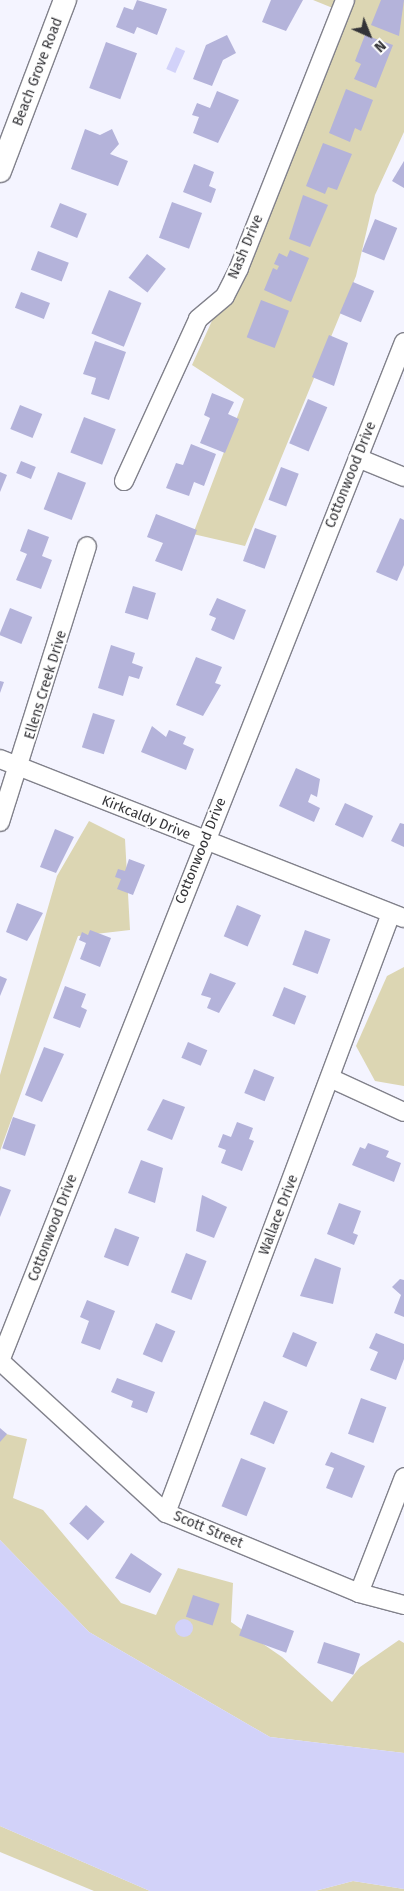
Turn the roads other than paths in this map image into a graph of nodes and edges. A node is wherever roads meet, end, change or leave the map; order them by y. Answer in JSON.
{"nodes":[{"id":1,"x":65,"y":0,"type":"edge"},
{"id":2,"x":345,"y":0,"type":"edge"},
{"id":3,"x":0,"y":171,"type":"edge"},
{"id":4,"x":404,"y":342,"type":"edge"},
{"id":5,"x":358,"y":458,"type":"junction"},
{"id":6,"x":404,"y":477,"type":"edge"},
{"id":7,"x":124,"y":481,"type":"dead end"},
{"id":8,"x":87,"y":546,"type":"dead end"},
{"id":9,"x":0,"y":760,"type":"edge"},
{"id":10,"x":21,"y":768,"type":"junction"},
{"id":11,"x":0,"y":822,"type":"edge"},
{"id":12,"x":205,"y":842,"type":"junction"},
{"id":13,"x":397,"y":917,"type":"edge"},
{"id":14,"x":330,"y":1078,"type":"junction"},
{"id":15,"x":404,"y":1112,"type":"edge"},
{"id":16,"x":0,"y":1361,"type":"edge"},
{"id":17,"x":404,"y":1477,"type":"edge"},
{"id":18,"x":166,"y":1513,"type":"junction"},
{"id":19,"x":359,"y":1593,"type":"junction"},
{"id":20,"x":404,"y":1606,"type":"edge"}],
"edges":[{"from":1,"to":3,"type":"street","name":"Beach Grove Road"},
{"from":2,"to":7,"type":"street","name":"Nash Drive"},
{"from":4,"to":5,"type":"street","name":"Cottonwood Drive"},
{"from":5,"to":6,"type":"street"},
{"from":5,"to":12,"type":"street","name":"Cottonwood Drive"},
{"from":8,"to":10,"type":"street","name":"Ellens Creek Drive"},
{"from":9,"to":10,"type":"street","name":"Kirkcaldy Drive"},
{"from":10,"to":11,"type":"street","name":"Ellens Creek Drive"},
{"from":10,"to":12,"type":"street","name":"Kirkcaldy Drive"},
{"from":12,"to":13,"type":"street","name":"Kirkcaldy Drive"},
{"from":12,"to":16,"type":"street","name":"Cottonwood Drive"},
{"from":13,"to":14,"type":"street","name":"Wallace Drive"},
{"from":14,"to":15,"type":"street"},
{"from":14,"to":18,"type":"street","name":"Wallace Drive"},
{"from":16,"to":18,"type":"street","name":"Scott Street"},
{"from":17,"to":19,"type":"street"},
{"from":18,"to":19,"type":"street","name":"Scott Street"},
{"from":19,"to":20,"type":"street","name":"Scott Street"}]}
